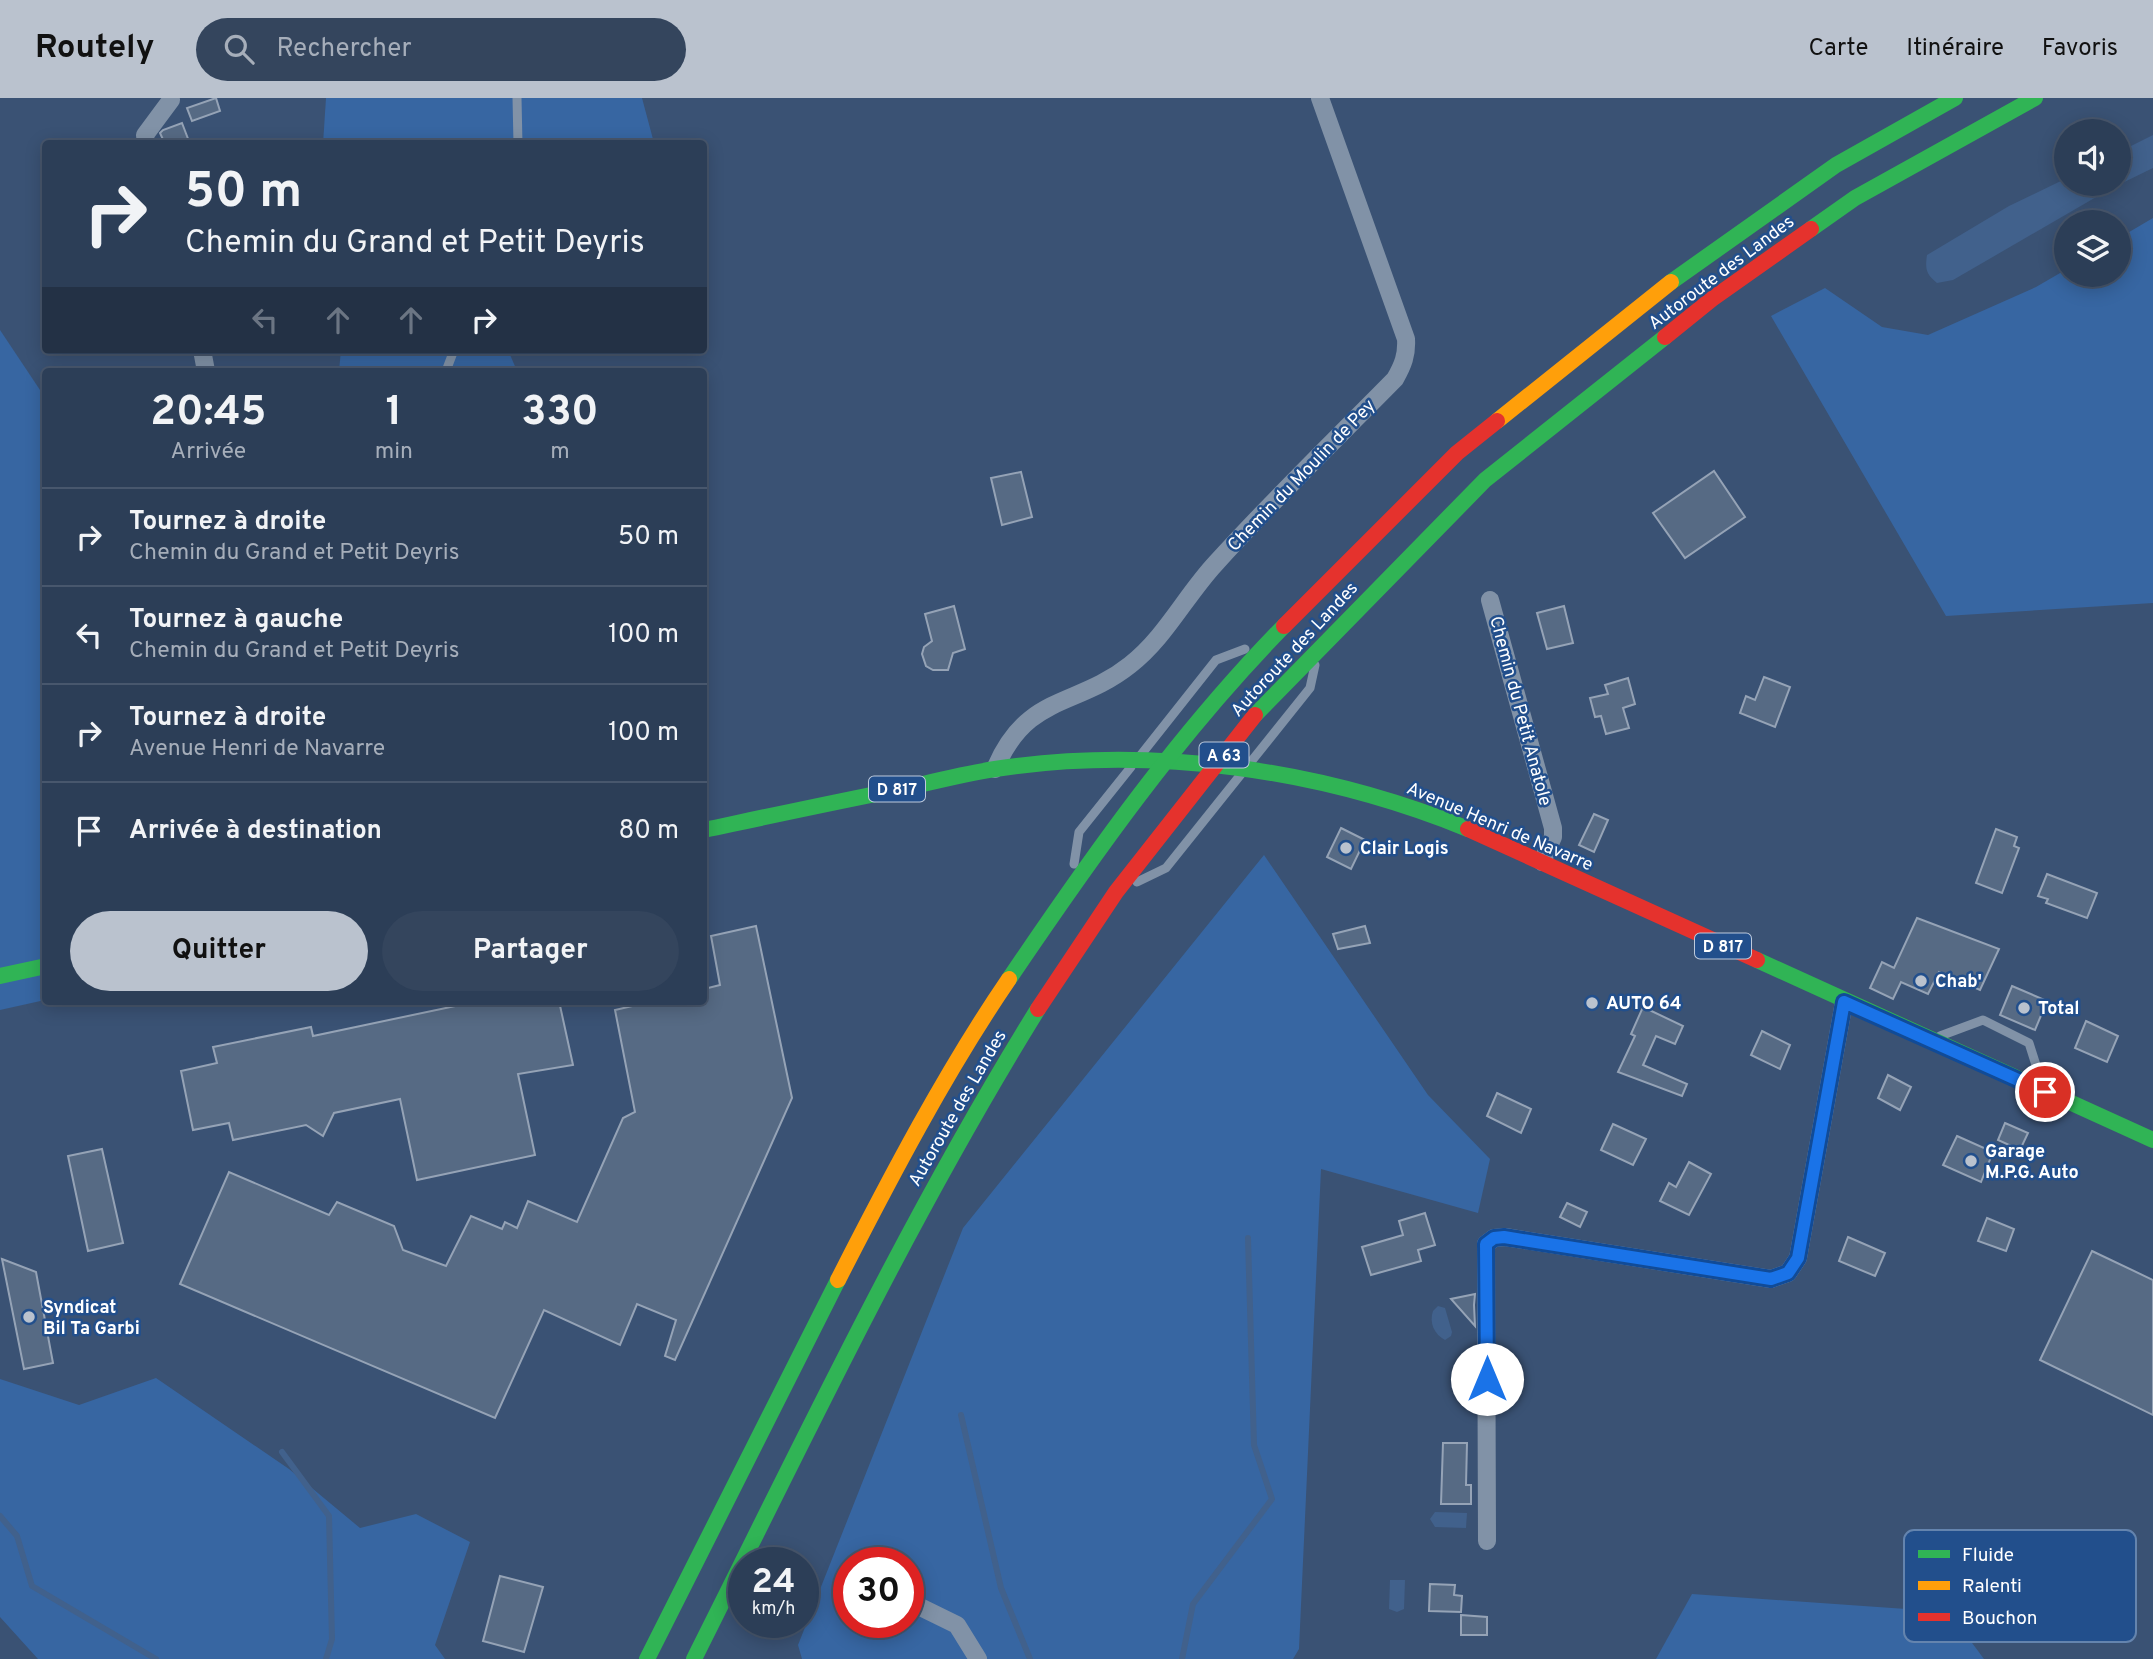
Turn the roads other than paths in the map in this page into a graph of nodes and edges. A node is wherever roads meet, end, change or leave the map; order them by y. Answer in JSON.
{"nodes":[{"id":1,"x":517,"y":98,"type":"edge"},
{"id":2,"x":1320,"y":98,"type":"edge"},
{"id":3,"x":1955,"y":98,"type":"edge"},
{"id":4,"x":2035,"y":98,"type":"edge"},
{"id":5,"x":171,"y":100,"type":"edge"},
{"id":6,"x":146,"y":140,"type":"edge"},
{"id":7,"x":518,"y":140,"type":"edge"},
{"id":8,"x":1490,"y":600,"type":"dead end"},
{"id":9,"x":1273,"y":638,"type":"junction"},
{"id":10,"x":1318,"y":649,"type":"junction"},
{"id":11,"x":995,"y":769,"type":"junction"},
{"id":12,"x":707,"y":829,"type":"edge"},
{"id":13,"x":1542,"y":862,"type":"junction"},
{"id":14,"x":1070,"y":888,"type":"junction"},
{"id":15,"x":1116,"y":892,"type":"junction"},
{"id":16,"x":42,"y":967,"type":"edge"},
{"id":17,"x":0,"y":976,"type":"edge"},
{"id":18,"x":1844,"y":1002,"type":"junction"},
{"id":19,"x":1929,"y":1040,"type":"junction"},
{"id":20,"x":2045,"y":1092,"type":"junction"},
{"id":21,"x":2153,"y":1140,"type":"edge"},
{"id":22,"x":1487,"y":1541,"type":"dead end"},
{"id":23,"x":924,"y":1609,"type":"edge"},
{"id":24,"x":647,"y":1659,"type":"edge"},
{"id":25,"x":694,"y":1659,"type":"edge"},
{"id":26,"x":978,"y":1659,"type":"edge"}],
"edges":[{"from":1,"to":7,"type":"lane"},
{"from":2,"to":11,"type":"street","name":"Chemin du Moulin de Pey"},
{"from":3,"to":9,"type":"main road","name":"Autoroute des Landes","number":"A 63"},
{"from":4,"to":10,"type":"main road","name":"Autoroute des Landes","number":"A 63"},
{"from":5,"to":6,"type":"street"},
{"from":8,"to":13,"type":"street","name":"Chemin du Petit Anatole"},
{"from":9,"to":14,"type":"main road","name":"Autoroute des Landes","number":"A 63"},
{"from":9,"to":14,"type":"lane"},
{"from":10,"to":15,"type":"main road","name":"Autoroute des Landes","number":"A 63"},
{"from":10,"to":15,"type":"lane"},
{"from":11,"to":12,"type":"main road","name":"Avenue Henri de Navarre","number":"D 817"},
{"from":11,"to":13,"type":"main road","name":"Avenue Henri de Navarre","number":"D 817"},
{"from":13,"to":18,"type":"main road","name":"Avenue Henri de Navarre","number":"D 817"},
{"from":14,"to":24,"type":"main road","name":"Autoroute des Landes","number":"A 63"},
{"from":15,"to":25,"type":"main road","name":"Autoroute des Landes","number":"A 63"},
{"from":16,"to":17,"type":"main road"},
{"from":18,"to":19,"type":"main road","name":"Avenue Henri de Navarre","number":"D 817"},
{"from":18,"to":22,"type":"street"},
{"from":19,"to":20,"type":"main road","name":"Avenue Henri de Navarre","number":"D 817"},
{"from":19,"to":20,"type":"lane"},
{"from":20,"to":21,"type":"main road","name":"Avenue Henri de Navarre","number":"D 817"},
{"from":23,"to":26,"type":"street"}]}
